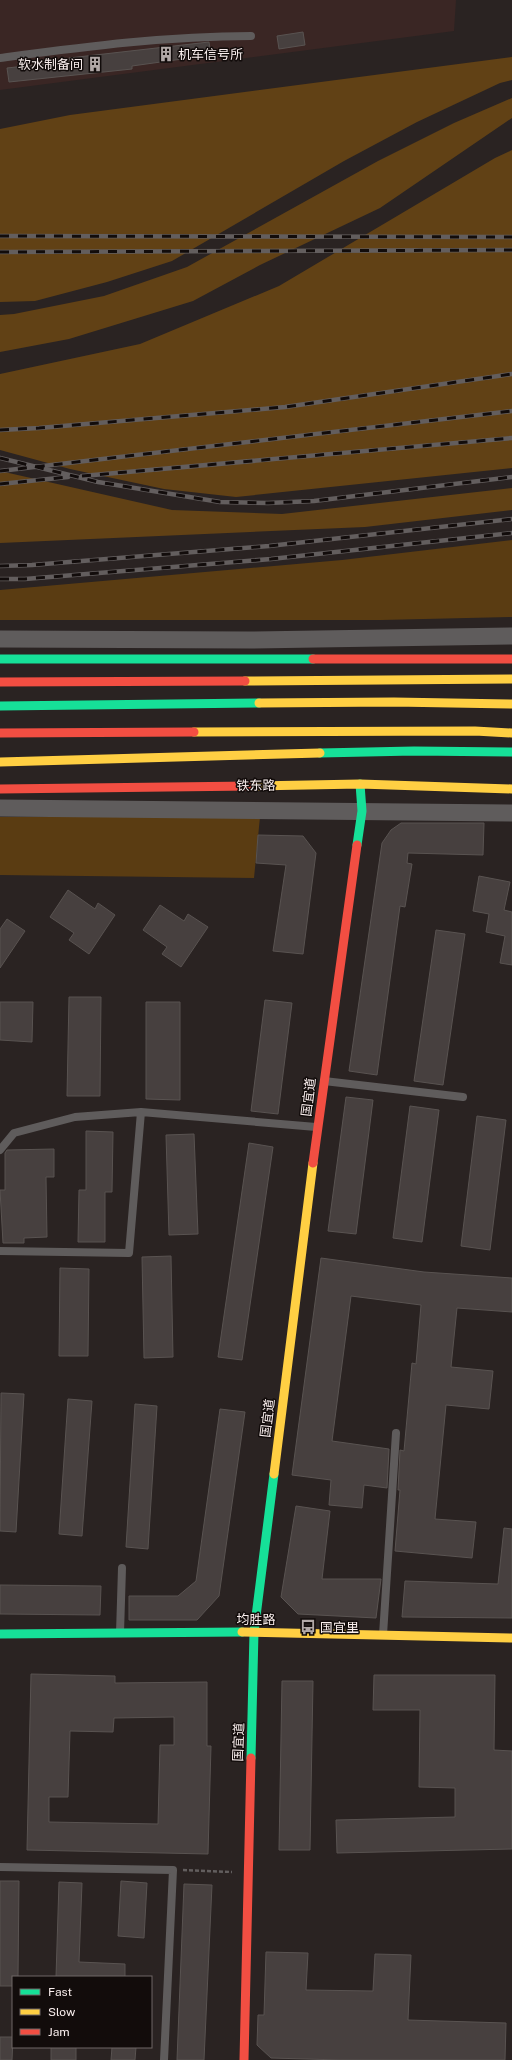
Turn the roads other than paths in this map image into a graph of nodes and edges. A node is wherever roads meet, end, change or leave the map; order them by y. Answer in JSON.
{"nodes":[{"id":1,"x":251,"y":36,"type":"dead end"},
{"id":2,"x":0,"y":58,"type":"edge"},
{"id":3,"x":512,"y":636,"type":"edge"},
{"id":4,"x":0,"y":639,"type":"edge"},
{"id":5,"x":0,"y":659,"type":"edge"},
{"id":6,"x":512,"y":659,"type":"edge"},
{"id":7,"x":512,"y":679,"type":"edge"},
{"id":8,"x":0,"y":682,"type":"edge"},
{"id":9,"x":512,"y":704,"type":"edge"},
{"id":10,"x":0,"y":706,"type":"edge"},
{"id":11,"x":0,"y":733,"type":"edge"},
{"id":12,"x":512,"y":733,"type":"edge"},
{"id":13,"x":512,"y":752,"type":"edge"},
{"id":14,"x":0,"y":762,"type":"edge"},
{"id":15,"x":360,"y":784,"type":"junction"},
{"id":16,"x":0,"y":789,"type":"edge"},
{"id":17,"x":512,"y":789,"type":"edge"},
{"id":18,"x":0,"y":808,"type":"edge"},
{"id":19,"x":362,"y":811,"type":"junction"},
{"id":20,"x":512,"y":813,"type":"edge"},
{"id":21,"x":323,"y":1081,"type":"junction"},
{"id":22,"x":464,"y":1097,"type":"dead end"},
{"id":23,"x":141,"y":1112,"type":"junction"},
{"id":24,"x":317,"y":1127,"type":"junction"},
{"id":25,"x":0,"y":1150,"type":"edge"},
{"id":26,"x":0,"y":1251,"type":"edge"},
{"id":27,"x":396,"y":1433,"type":"dead end"},
{"id":28,"x":122,"y":1568,"type":"dead end"},
{"id":29,"x":254,"y":1632,"type":"junction"},
{"id":30,"x":0,"y":1634,"type":"edge"},
{"id":31,"x":120,"y":1634,"type":"junction"},
{"id":32,"x":383,"y":1635,"type":"junction"},
{"id":33,"x":512,"y":1638,"type":"edge"},
{"id":34,"x":0,"y":1867,"type":"edge"},
{"id":35,"x":164,"y":2060,"type":"edge"},
{"id":36,"x":244,"y":2060,"type":"edge"}],
"edges":[{"from":1,"to":2,"type":"lane"},
{"from":3,"to":4,"type":"street"},
{"from":5,"to":6,"type":"main road"},
{"from":7,"to":8,"type":"main road"},
{"from":9,"to":10,"type":"main road"},
{"from":11,"to":12,"type":"main road"},
{"from":13,"to":14,"type":"main road"},
{"from":15,"to":16,"type":"main road","name":"铁东路"},
{"from":15,"to":17,"type":"main road","name":"铁东路"},
{"from":15,"to":19,"type":"main road","name":"国宜道"},
{"from":18,"to":19,"type":"street","name":"铁东路"},
{"from":19,"to":20,"type":"street","name":"铁东路"},
{"from":19,"to":21,"type":"main road","name":"国宜道"},
{"from":21,"to":22,"type":"lane"},
{"from":21,"to":24,"type":"main road","name":"国宜道"},
{"from":23,"to":24,"type":"lane"},
{"from":23,"to":25,"type":"lane"},
{"from":23,"to":26,"type":"lane"},
{"from":24,"to":29,"type":"main road","name":"国宜道"},
{"from":27,"to":32,"type":"lane"},
{"from":28,"to":31,"type":"lane"},
{"from":29,"to":31,"type":"main road","name":"均胜路"},
{"from":29,"to":32,"type":"main road","name":"均胜路"},
{"from":29,"to":36,"type":"main road","name":"国宜道"},
{"from":30,"to":31,"type":"main road","name":"均胜路"},
{"from":32,"to":33,"type":"main road","name":"均胜路"},
{"from":34,"to":35,"type":"lane"}]}
